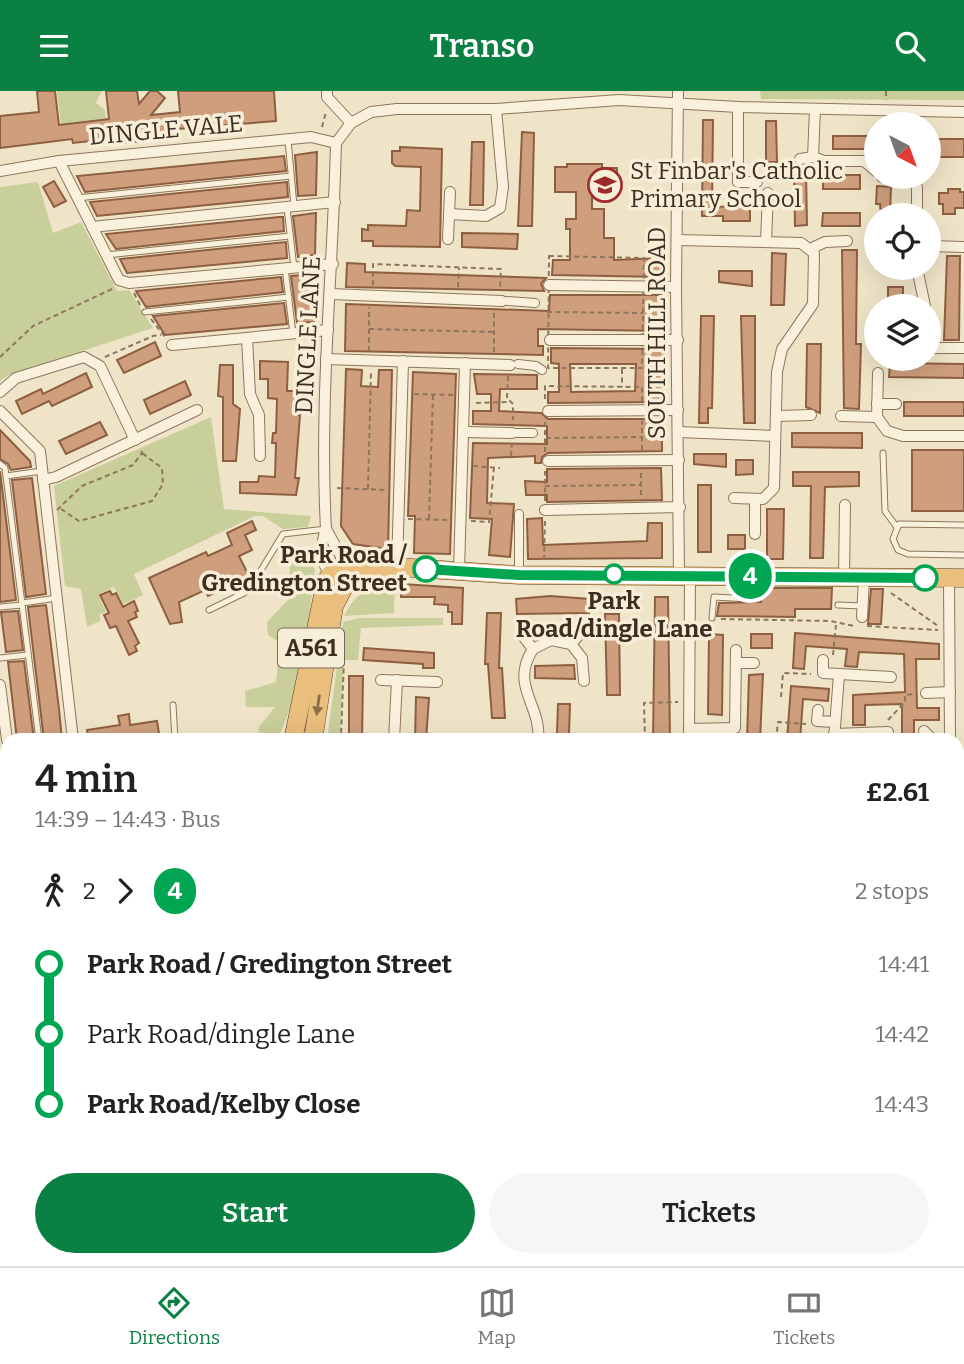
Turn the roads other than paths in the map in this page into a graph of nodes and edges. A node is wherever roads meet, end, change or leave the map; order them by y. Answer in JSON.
{"nodes":[{"id":1,"x":548,"y":91,"type":"edge"},
{"id":2,"x":327,"y":94,"type":"edge"},
{"id":3,"x":678,"y":97,"type":"edge"},
{"id":4,"x":549,"y":104,"type":"junction"},
{"id":5,"x":738,"y":107,"type":"junction"},
{"id":6,"x":496,"y":109,"type":"junction"},
{"id":7,"x":815,"y":109,"type":"junction"},
{"id":8,"x":964,"y":112,"type":"edge"},
{"id":9,"x":351,"y":123,"type":"junction"},
{"id":10,"x":288,"y":140,"type":"junction"},
{"id":11,"x":336,"y":143,"type":"junction"},
{"id":12,"x":813,"y":157,"type":"junction"},
{"id":13,"x":800,"y":159,"type":"dead end"},
{"id":14,"x":59,"y":161,"type":"junction"},
{"id":15,"x":864,"y":161,"type":"edge"},
{"id":16,"x":0,"y":171,"type":"edge"},
{"id":17,"x":291,"y":176,"type":"junction"},
{"id":18,"x":757,"y":182,"type":"dead end"},
{"id":19,"x":450,"y":192,"type":"dead end"},
{"id":20,"x":768,"y":193,"type":"dead end"},
{"id":21,"x":77,"y":198,"type":"junction"},
{"id":22,"x":335,"y":202,"type":"junction"},
{"id":23,"x":290,"y":206,"type":"junction"},
{"id":24,"x":449,"y":214,"type":"junction"},
{"id":25,"x":92,"y":227,"type":"junction"},
{"id":26,"x":290,"y":236,"type":"junction"},
{"id":27,"x":448,"y":239,"type":"dead end"},
{"id":28,"x":677,"y":240,"type":"junction"},
{"id":29,"x":847,"y":241,"type":"dead end"},
{"id":30,"x":766,"y":242,"type":"junction"},
{"id":31,"x":941,"y":246,"type":"edge"},
{"id":32,"x":964,"y":247,"type":"edge"},
{"id":33,"x":810,"y":249,"type":"junction"},
{"id":34,"x":106,"y":255,"type":"junction"},
{"id":35,"x":333,"y":264,"type":"junction"},
{"id":36,"x":290,"y":268,"type":"junction"},
{"id":37,"x":549,"y":285,"type":"dead end"},
{"id":38,"x":676,"y":288,"type":"junction"},
{"id":39,"x":331,"y":295,"type":"junction"},
{"id":40,"x":289,"y":297,"type":"junction"},
{"id":41,"x":501,"y":301,"type":"joint"},
{"id":42,"x":535,"y":303,"type":"dead end"},
{"id":43,"x":145,"y":312,"type":"dead end"},
{"id":44,"x":328,"y":330,"type":"junction"},
{"id":45,"x":293,"y":334,"type":"junction"},
{"id":46,"x":247,"y":338,"type":"junction"},
{"id":47,"x":550,"y":340,"type":"dead end"},
{"id":48,"x":678,"y":340,"type":"junction"},
{"id":49,"x":172,"y":345,"type":"dead end"},
{"id":50,"x":941,"y":348,"type":"edge"},
{"id":51,"x":964,"y":348,"type":"edge"},
{"id":52,"x":326,"y":359,"type":"junction"},
{"id":53,"x":403,"y":361,"type":"junction"},
{"id":54,"x":465,"y":363,"type":"junction"},
{"id":55,"x":512,"y":365,"type":"joint"},
{"id":56,"x":539,"y":368,"type":"dead end"},
{"id":57,"x":878,"y":373,"type":"dead end"},
{"id":58,"x":0,"y":392,"type":"edge"},
{"id":59,"x":877,"y":404,"type":"junction"},
{"id":60,"x":896,"y":404,"type":"dead end"},
{"id":61,"x":197,"y":410,"type":"dead end"},
{"id":62,"x":678,"y":410,"type":"junction"},
{"id":63,"x":0,"y":411,"type":"edge"},
{"id":64,"x":547,"y":412,"type":"road end"},
{"id":65,"x":811,"y":415,"type":"dead end"},
{"id":66,"x":776,"y":416,"type":"junction"},
{"id":67,"x":841,"y":416,"type":"dead end"},
{"id":68,"x":877,"y":418,"type":"junction"},
{"id":69,"x":465,"y":432,"type":"junction"},
{"id":70,"x":679,"y":432,"type":"junction"},
{"id":71,"x":515,"y":433,"type":"joint"},
{"id":72,"x":533,"y":433,"type":"dead end"},
{"id":73,"x":775,"y":436,"type":"junction"},
{"id":74,"x":964,"y":436,"type":"edge"},
{"id":75,"x":135,"y":440,"type":"junction"},
{"id":76,"x":883,"y":453,"type":"dead end"},
{"id":77,"x":260,"y":456,"type":"dead end"},
{"id":78,"x":679,"y":460,"type":"junction"},
{"id":79,"x":548,"y":461,"type":"dead end"},
{"id":80,"x":0,"y":464,"type":"edge"},
{"id":81,"x":43,"y":475,"type":"junction"},
{"id":82,"x":6,"y":476,"type":"junction"},
{"id":83,"x":734,"y":498,"type":"dead end"},
{"id":84,"x":755,"y":499,"type":"junction"},
{"id":85,"x":845,"y":505,"type":"dead end"},
{"id":86,"x":680,"y":507,"type":"junction"},
{"id":87,"x":545,"y":510,"type":"road end"},
{"id":88,"x":519,"y":514,"type":"dead end"},
{"id":89,"x":964,"y":525,"type":"edge"},
{"id":90,"x":896,"y":526,"type":"junction"},
{"id":91,"x":326,"y":529,"type":"junction"},
{"id":92,"x":755,"y":534,"type":"dead end"},
{"id":93,"x":964,"y":555,"type":"edge"},
{"id":94,"x":397,"y":567,"type":"junction"},
{"id":95,"x":459,"y":571,"type":"junction"},
{"id":96,"x":684,"y":574,"type":"junction"},
{"id":97,"x":330,"y":575,"type":"junction"},
{"id":98,"x":519,"y":575,"type":"junction"},
{"id":99,"x":754,"y":576,"type":"junction"},
{"id":100,"x":346,"y":578,"type":"junction"},
{"id":101,"x":844,"y":578,"type":"junction"},
{"id":102,"x":864,"y":578,"type":"junction"},
{"id":103,"x":957,"y":578,"type":"edge"},
{"id":104,"x":57,"y":598,"type":"junction"},
{"id":105,"x":22,"y":604,"type":"junction"},
{"id":106,"x":838,"y":605,"type":"dead end"},
{"id":107,"x":0,"y":607,"type":"edge"},
{"id":108,"x":209,"y":610,"type":"dead end"},
{"id":109,"x":862,"y":611,"type":"joint"},
{"id":110,"x":712,"y":618,"type":"road end"},
{"id":111,"x":581,"y":633,"type":"dead end"},
{"id":112,"x":523,"y":636,"type":"dead end"},
{"id":113,"x":571,"y":644,"type":"junction"},
{"id":114,"x":533,"y":649,"type":"junction"},
{"id":115,"x":736,"y":650,"type":"dead end"},
{"id":116,"x":28,"y":655,"type":"junction"},
{"id":117,"x":0,"y":658,"type":"edge"},
{"id":118,"x":823,"y":660,"type":"dead end"},
{"id":119,"x":736,"y":663,"type":"junction"},
{"id":120,"x":754,"y":663,"type":"dead end"},
{"id":121,"x":839,"y":675,"type":"junction"},
{"id":122,"x":891,"y":677,"type":"dead end"},
{"id":123,"x":380,"y":680,"type":"dead end"},
{"id":124,"x":397,"y":680,"type":"junction"},
{"id":125,"x":584,"y":681,"type":"dead end"},
{"id":126,"x":437,"y":682,"type":"dead end"},
{"id":127,"x":0,"y":685,"type":"edge"},
{"id":128,"x":950,"y":692,"type":"junction"},
{"id":129,"x":926,"y":693,"type":"road end"},
{"id":130,"x":173,"y":705,"type":"dead end"},
{"id":131,"x":818,"y":716,"type":"road end"},
{"id":132,"x":835,"y":732,"type":"edge"},
{"id":133,"x":888,"y":732,"type":"road end"},
{"id":134,"x":6,"y":733,"type":"edge"},
{"id":135,"x":38,"y":733,"type":"edge"},
{"id":136,"x":72,"y":733,"type":"edge"},
{"id":137,"x":175,"y":733,"type":"edge"},
{"id":138,"x":294,"y":733,"type":"edge"},
{"id":139,"x":314,"y":733,"type":"edge"},
{"id":140,"x":394,"y":733,"type":"edge"},
{"id":141,"x":536,"y":733,"type":"edge"},
{"id":142,"x":689,"y":733,"type":"edge"},
{"id":143,"x":735,"y":733,"type":"edge"},
{"id":144,"x":950,"y":733,"type":"edge"}],
"edges":[{"from":1,"to":4,"type":"street"},
{"from":2,"to":9,"type":"street"},
{"from":3,"to":4,"type":"street"},
{"from":3,"to":5,"type":"street"},
{"from":3,"to":28,"type":"street","name":"SOUTH HILL ROAD"},
{"from":4,"to":6,"type":"street"},
{"from":5,"to":7,"type":"street"},
{"from":5,"to":18,"type":"street"},
{"from":6,"to":9,"type":"street"},
{"from":6,"to":24,"type":"street"},
{"from":7,"to":8,"type":"street"},
{"from":7,"to":12,"type":"street"},
{"from":9,"to":11,"type":"street"},
{"from":10,"to":11,"type":"street","name":"DINGLE VALE"},
{"from":10,"to":14,"type":"street","name":"DINGLE VALE"},
{"from":10,"to":17,"type":"lane"},
{"from":11,"to":22,"type":"street","name":"DINGLE LANE"},
{"from":12,"to":13,"type":"street"},
{"from":12,"to":15,"type":"street"},
{"from":14,"to":16,"type":"street","name":"DINGLE VALE"},
{"from":14,"to":21,"type":"street"},
{"from":17,"to":21,"type":"lane"},
{"from":17,"to":23,"type":"lane"},
{"from":19,"to":24,"type":"street"},
{"from":20,"to":30,"type":"street"},
{"from":21,"to":25,"type":"street"},
{"from":22,"to":23,"type":"street"},
{"from":22,"to":35,"type":"street","name":"DINGLE LANE"},
{"from":23,"to":25,"type":"street"},
{"from":23,"to":26,"type":"lane"},
{"from":24,"to":27,"type":"street"},
{"from":25,"to":34,"type":"street"},
{"from":26,"to":34,"type":"lane"},
{"from":26,"to":36,"type":"lane"},
{"from":28,"to":30,"type":"street"},
{"from":28,"to":38,"type":"street","name":"SOUTH HILL ROAD"},
{"from":29,"to":33,"type":"street"},
{"from":30,"to":33,"type":"street"},
{"from":31,"to":32,"type":"street"},
{"from":33,"to":66,"type":"street"},
{"from":34,"to":36,"type":"street"},
{"from":35,"to":36,"type":"street"},
{"from":35,"to":39,"type":"street","name":"DINGLE LANE"},
{"from":36,"to":40,"type":"lane"},
{"from":37,"to":38,"type":"street"},
{"from":38,"to":48,"type":"street","name":"SOUTH HILL ROAD"},
{"from":39,"to":41,"type":"street"},
{"from":39,"to":44,"type":"street","name":"DINGLE LANE"},
{"from":40,"to":43,"type":"lane"},
{"from":40,"to":45,"type":"lane"},
{"from":41,"to":42,"type":"street"},
{"from":44,"to":45,"type":"street"},
{"from":44,"to":52,"type":"street","name":"DINGLE LANE"},
{"from":45,"to":46,"type":"street"},
{"from":46,"to":49,"type":"street"},
{"from":46,"to":77,"type":"street"},
{"from":47,"to":48,"type":"street"},
{"from":48,"to":62,"type":"street","name":"SOUTH HILL ROAD"},
{"from":50,"to":51,"type":"street"},
{"from":52,"to":53,"type":"street"},
{"from":52,"to":91,"type":"street","name":"DINGLE LANE"},
{"from":53,"to":54,"type":"street"},
{"from":53,"to":94,"type":"street"},
{"from":54,"to":55,"type":"street"},
{"from":54,"to":69,"type":"street"},
{"from":55,"to":56,"type":"street"},
{"from":57,"to":59,"type":"street"},
{"from":58,"to":75,"type":"street"},
{"from":59,"to":60,"type":"street"},
{"from":59,"to":68,"type":"street"},
{"from":61,"to":75,"type":"street"},
{"from":62,"to":64,"type":"street"},
{"from":62,"to":70,"type":"street","name":"SOUTH HILL ROAD"},
{"from":63,"to":81,"type":"street"},
{"from":65,"to":66,"type":"street"},
{"from":66,"to":73,"type":"street"},
{"from":67,"to":68,"type":"street"},
{"from":68,"to":74,"type":"street"},
{"from":69,"to":71,"type":"street"},
{"from":69,"to":95,"type":"street"},
{"from":70,"to":73,"type":"street"},
{"from":70,"to":78,"type":"street","name":"SOUTH HILL ROAD"},
{"from":71,"to":72,"type":"street"},
{"from":73,"to":84,"type":"street"},
{"from":75,"to":81,"type":"street"},
{"from":76,"to":90,"type":"lane"},
{"from":78,"to":79,"type":"street"},
{"from":78,"to":86,"type":"street","name":"SOUTH HILL ROAD"},
{"from":80,"to":82,"type":"lane"},
{"from":81,"to":82,"type":"lane"},
{"from":81,"to":104,"type":"street"},
{"from":82,"to":105,"type":"lane"},
{"from":83,"to":84,"type":"street"},
{"from":84,"to":92,"type":"street"},
{"from":85,"to":101,"type":"street"},
{"from":86,"to":87,"type":"street"},
{"from":86,"to":96,"type":"street","name":"SOUTH HILL ROAD"},
{"from":88,"to":98,"type":"street"},
{"from":89,"to":90,"type":"lane"},
{"from":90,"to":93,"type":"lane"},
{"from":91,"to":97,"type":"street","name":"DINGLE LANE"},
{"from":91,"to":100,"type":"street","name":"DINGLE LANE"},
{"from":91,"to":108,"type":"lane"},
{"from":94,"to":95,"type":"highway"},
{"from":94,"to":100,"type":"highway"},
{"from":95,"to":98,"type":"highway"},
{"from":96,"to":98,"type":"highway"},
{"from":96,"to":99,"type":"highway"},
{"from":96,"to":142,"type":"street","name":"SOUTH HILL ROAD"},
{"from":97,"to":100,"type":"highway"},
{"from":97,"to":138,"type":"highway","number":"A561"},
{"from":99,"to":101,"type":"highway"},
{"from":99,"to":110,"type":"lane"},
{"from":100,"to":139,"type":"highway","number":"A561","one_way":true},
{"from":101,"to":102,"type":"highway"},
{"from":102,"to":103,"type":"highway"},
{"from":102,"to":109,"type":"street"},
{"from":103,"to":128,"type":"street"},
{"from":104,"to":105,"type":"lane"},
{"from":104,"to":136,"type":"street"},
{"from":105,"to":107,"type":"lane"},
{"from":105,"to":116,"type":"lane"},
{"from":106,"to":109,"type":"lane"},
{"from":111,"to":113,"type":"street"},
{"from":112,"to":114,"type":"street"},
{"from":113,"to":114,"type":"street"},
{"from":113,"to":125,"type":"street"},
{"from":114,"to":141,"type":"street"},
{"from":115,"to":119,"type":"street"},
{"from":116,"to":117,"type":"lane"},
{"from":116,"to":135,"type":"lane"},
{"from":118,"to":121,"type":"street"},
{"from":119,"to":120,"type":"street"},
{"from":119,"to":143,"type":"street"},
{"from":121,"to":122,"type":"street"},
{"from":121,"to":132,"type":"street"},
{"from":123,"to":124,"type":"street"},
{"from":124,"to":126,"type":"street"},
{"from":124,"to":140,"type":"street"},
{"from":127,"to":134,"type":"street"},
{"from":128,"to":129,"type":"street"},
{"from":128,"to":144,"type":"street"},
{"from":130,"to":137,"type":"lane"},
{"from":131,"to":132,"type":"street"},
{"from":132,"to":133,"type":"street"}]}
